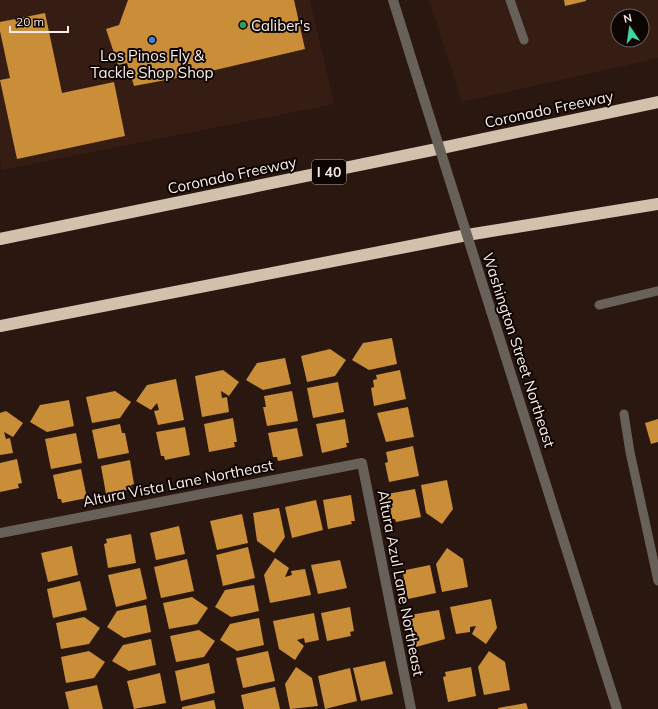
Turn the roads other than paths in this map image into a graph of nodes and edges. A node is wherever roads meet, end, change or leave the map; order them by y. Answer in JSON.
{"nodes":[{"id":1,"x":393,"y":0,"type":"edge"},
{"id":2,"x":510,"y":0,"type":"edge"},
{"id":3,"x":524,"y":40,"type":"dead end"},
{"id":4,"x":658,"y":102,"type":"edge"},
{"id":5,"x":658,"y":204,"type":"edge"},
{"id":6,"x":0,"y":239,"type":"edge"},
{"id":7,"x":658,"y":291,"type":"edge"},
{"id":8,"x":599,"y":305,"type":"dead end"},
{"id":9,"x":0,"y":326,"type":"edge"},
{"id":10,"x":624,"y":414,"type":"dead end"},
{"id":11,"x":362,"y":463,"type":"joint"},
{"id":12,"x":0,"y":533,"type":"edge"},
{"id":13,"x":658,"y":581,"type":"edge"},
{"id":14,"x":411,"y":709,"type":"edge"},
{"id":15,"x":617,"y":709,"type":"edge"}],
"edges":[{"from":1,"to":15,"type":"street","name":"Washington Street Northeast","bridge":true},
{"from":2,"to":3,"type":"lane"},
{"from":4,"to":6,"type":"highway","name":"Coronado Freeway","number":"I 40"},
{"from":5,"to":9,"type":"highway"},
{"from":7,"to":8,"type":"lane"},
{"from":10,"to":13,"type":"lane"},
{"from":11,"to":12,"type":"street","name":"Altura Vista Lane Northeast"},
{"from":11,"to":14,"type":"street","name":"Altura Azul Lane Northeast"}]}
